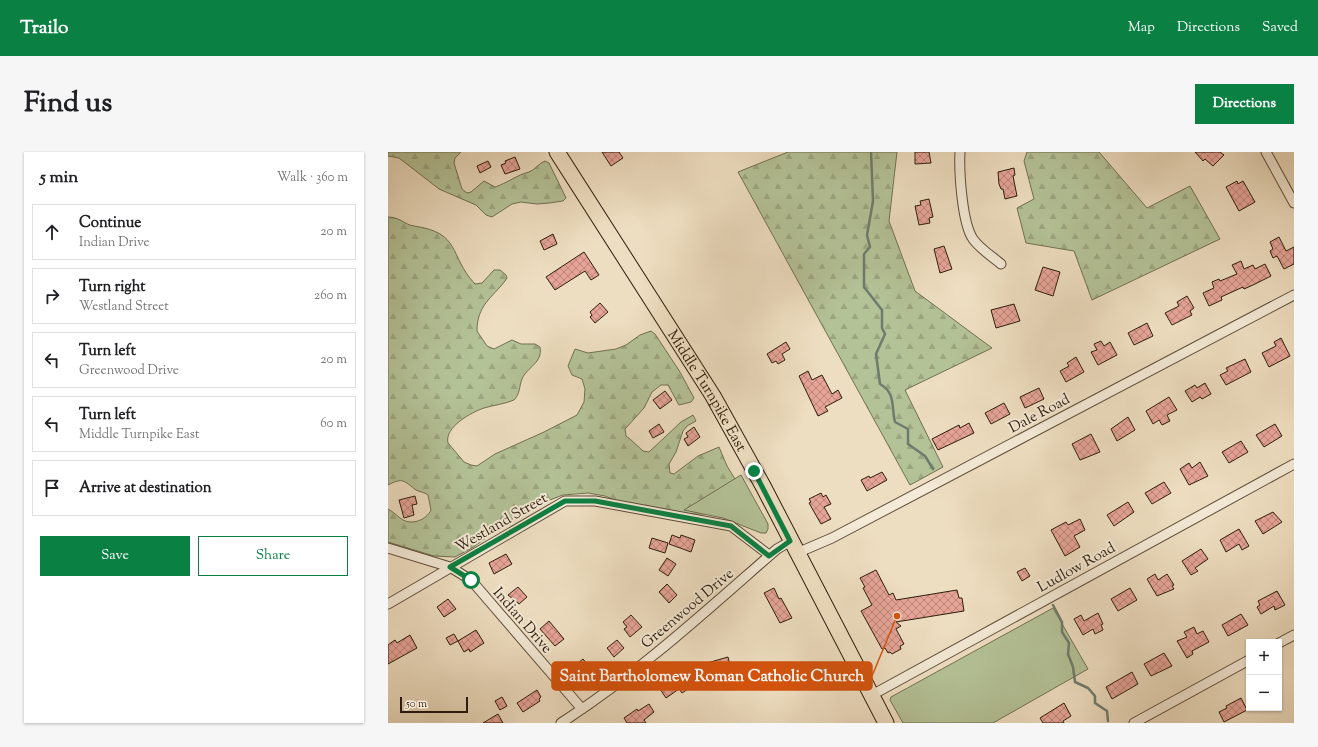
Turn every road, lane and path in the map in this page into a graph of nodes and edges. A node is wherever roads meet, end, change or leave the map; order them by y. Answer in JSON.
{"nodes":[{"id":1,"x":557,"y":152,"type":"edge"},
{"id":2,"x":960,"y":152,"type":"edge"},
{"id":3,"x":1266,"y":152,"type":"edge"},
{"id":4,"x":1294,"y":203,"type":"edge"},
{"id":5,"x":1001,"y":264,"type":"dead end"},
{"id":6,"x":1294,"y":295,"type":"edge"},
{"id":7,"x":1294,"y":464,"type":"edge"},
{"id":8,"x":794,"y":547,"type":"junction"},
{"id":9,"x":388,"y":548,"type":"edge"},
{"id":10,"x":769,"y":556,"type":"junction"},
{"id":11,"x":450,"y":567,"type":"junction"},
{"id":12,"x":388,"y":604,"type":"edge"},
{"id":13,"x":1294,"y":635,"type":"edge"},
{"id":14,"x":1282,"y":641,"type":"edge"},
{"id":15,"x":1246,"y":662,"type":"edge"},
{"id":16,"x":872,"y":695,"type":"junction"},
{"id":17,"x":582,"y":709,"type":"junction"},
{"id":18,"x":561,"y":723,"type":"edge"},
{"id":19,"x":886,"y":723,"type":"edge"},
{"id":20,"x":1134,"y":723,"type":"edge"}],
"edges":[{"from":1,"to":8,"type":"main road","name":"Middle Turnpike East"},
{"from":2,"to":5,"type":"street"},
{"from":3,"to":4,"type":"street"},
{"from":6,"to":8,"type":"street","name":"Dale Road"},
{"from":7,"to":16,"type":"street","name":"Ludlow Road"},
{"from":8,"to":10,"type":"street","name":"Greenwood Drive"},
{"from":8,"to":16,"type":"main road","name":"Middle Turnpike East"},
{"from":9,"to":11,"type":"street","name":"Indian Drive"},
{"from":10,"to":11,"type":"street","name":"Westland Street"},
{"from":10,"to":17,"type":"street","name":"Greenwood Drive"},
{"from":11,"to":12,"type":"street","name":"Westland Street"},
{"from":11,"to":17,"type":"street","name":"Indian Drive"},
{"from":13,"to":14,"type":"street"},
{"from":15,"to":20,"type":"street"},
{"from":16,"to":19,"type":"main road","name":"Middle Turnpike East"},
{"from":17,"to":18,"type":"street","name":"Greenwood Drive"}]}
